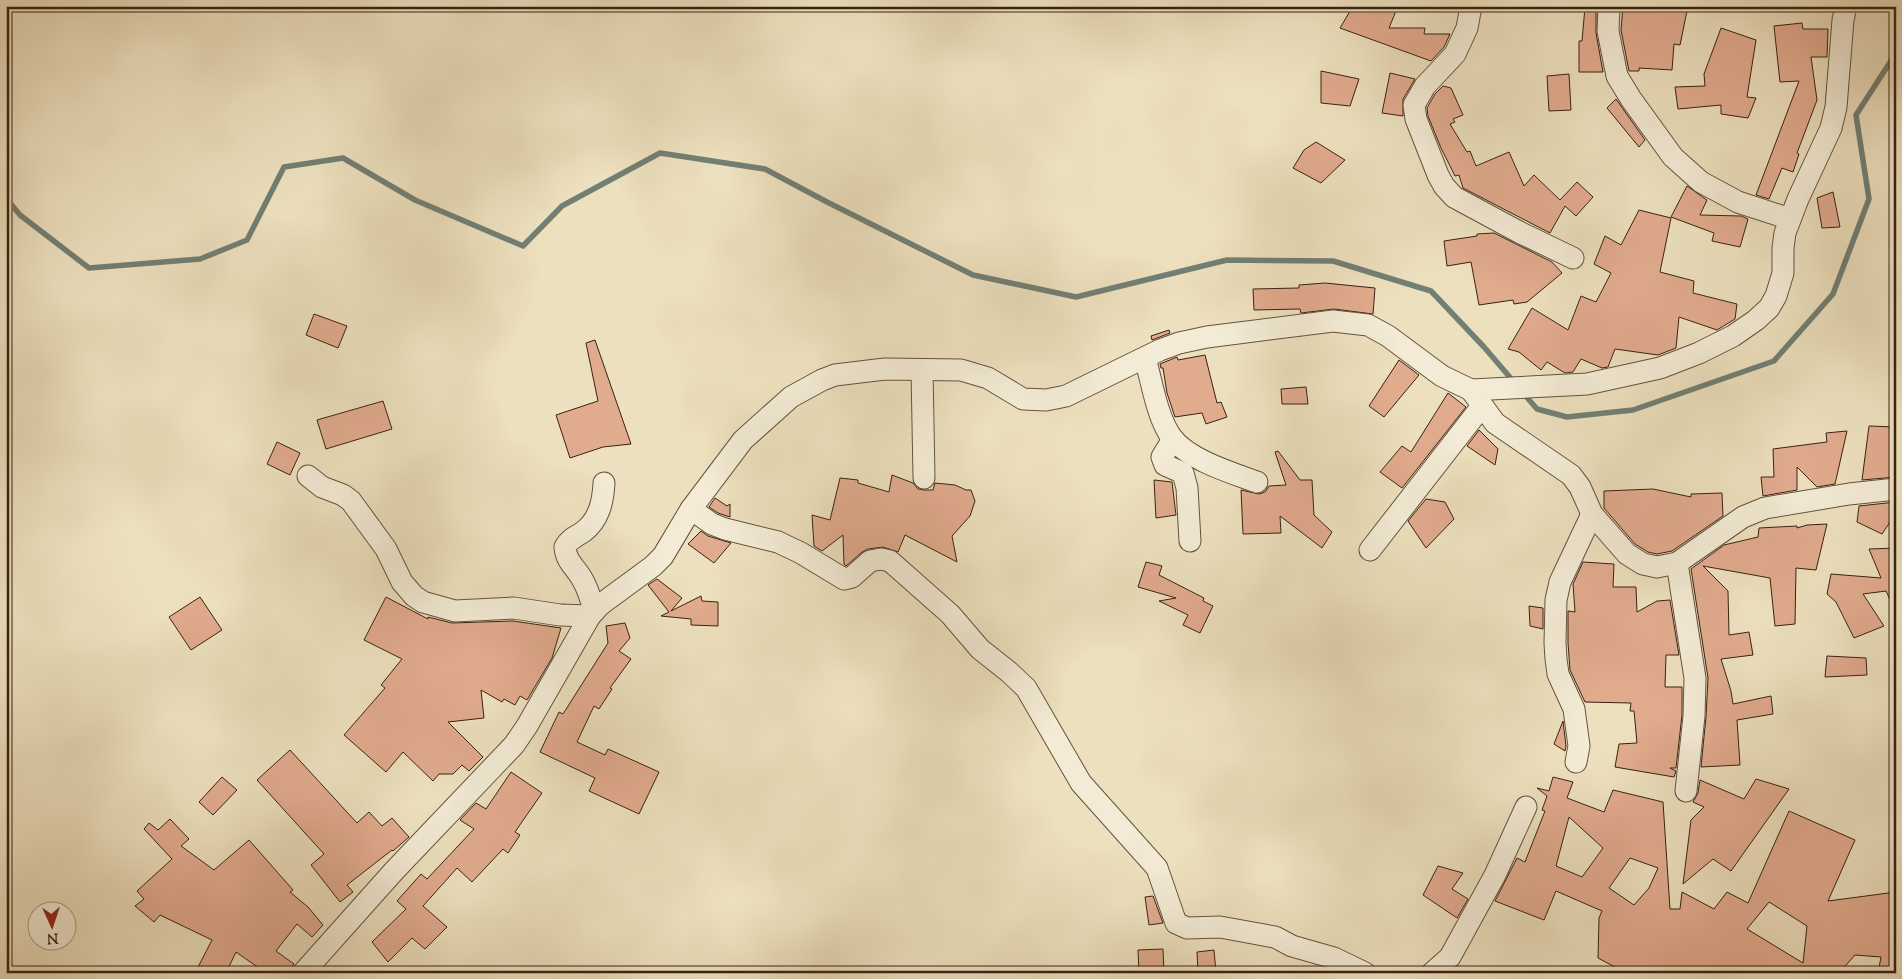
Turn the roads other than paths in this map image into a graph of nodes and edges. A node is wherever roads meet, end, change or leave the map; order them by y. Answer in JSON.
{"nodes":[{"id":1,"x":1471,"y":6,"type":"edge"},
{"id":2,"x":1609,"y":6,"type":"edge"},
{"id":3,"x":1846,"y":6,"type":"edge"},
{"id":4,"x":1790,"y":219,"type":"junction"},
{"id":5,"x":1573,"y":258,"type":"dead end"},
{"id":6,"x":1144,"y":358,"type":"junction"},
{"id":7,"x":922,"y":370,"type":"junction"},
{"id":8,"x":1480,"y":395,"type":"junction"},
{"id":9,"x":1173,"y":439,"type":"junction"},
{"id":10,"x":308,"y":476,"type":"dead end"},
{"id":11,"x":924,"y":478,"type":"dead end"},
{"id":12,"x":1257,"y":482,"type":"dead end"},
{"id":13,"x":604,"y":483,"type":"dead end"},
{"id":14,"x":1896,"y":489,"type":"edge"},
{"id":15,"x":691,"y":509,"type":"junction"},
{"id":16,"x":1592,"y":514,"type":"junction"},
{"id":17,"x":1190,"y":541,"type":"dead end"},
{"id":18,"x":1370,"y":550,"type":"dead end"},
{"id":19,"x":1677,"y":564,"type":"junction"},
{"id":20,"x":592,"y":613,"type":"junction"},
{"id":21,"x":1576,"y":762,"type":"dead end"},
{"id":22,"x":1686,"y":791,"type":"dead end"},
{"id":23,"x":1526,"y":807,"type":"dead end"},
{"id":24,"x":303,"y":973,"type":"edge"},
{"id":25,"x":1365,"y":973,"type":"edge"},
{"id":26,"x":1432,"y":973,"type":"edge"}],
"edges":[{"from":1,"to":5,"type":"street"},
{"from":2,"to":4,"type":"street"},
{"from":3,"to":4,"type":"street"},
{"from":4,"to":8,"type":"street"},
{"from":6,"to":7,"type":"street"},
{"from":6,"to":8,"type":"street"},
{"from":6,"to":9,"type":"street"},
{"from":7,"to":11,"type":"street"},
{"from":7,"to":15,"type":"street"},
{"from":8,"to":16,"type":"street"},
{"from":8,"to":18,"type":"street"},
{"from":9,"to":12,"type":"street"},
{"from":9,"to":17,"type":"street"},
{"from":10,"to":20,"type":"street"},
{"from":13,"to":20,"type":"street"},
{"from":14,"to":19,"type":"street"},
{"from":15,"to":20,"type":"street"},
{"from":15,"to":25,"type":"street"},
{"from":16,"to":19,"type":"street"},
{"from":16,"to":21,"type":"street"},
{"from":19,"to":22,"type":"street"},
{"from":20,"to":24,"type":"street"},
{"from":23,"to":26,"type":"street"}]}
